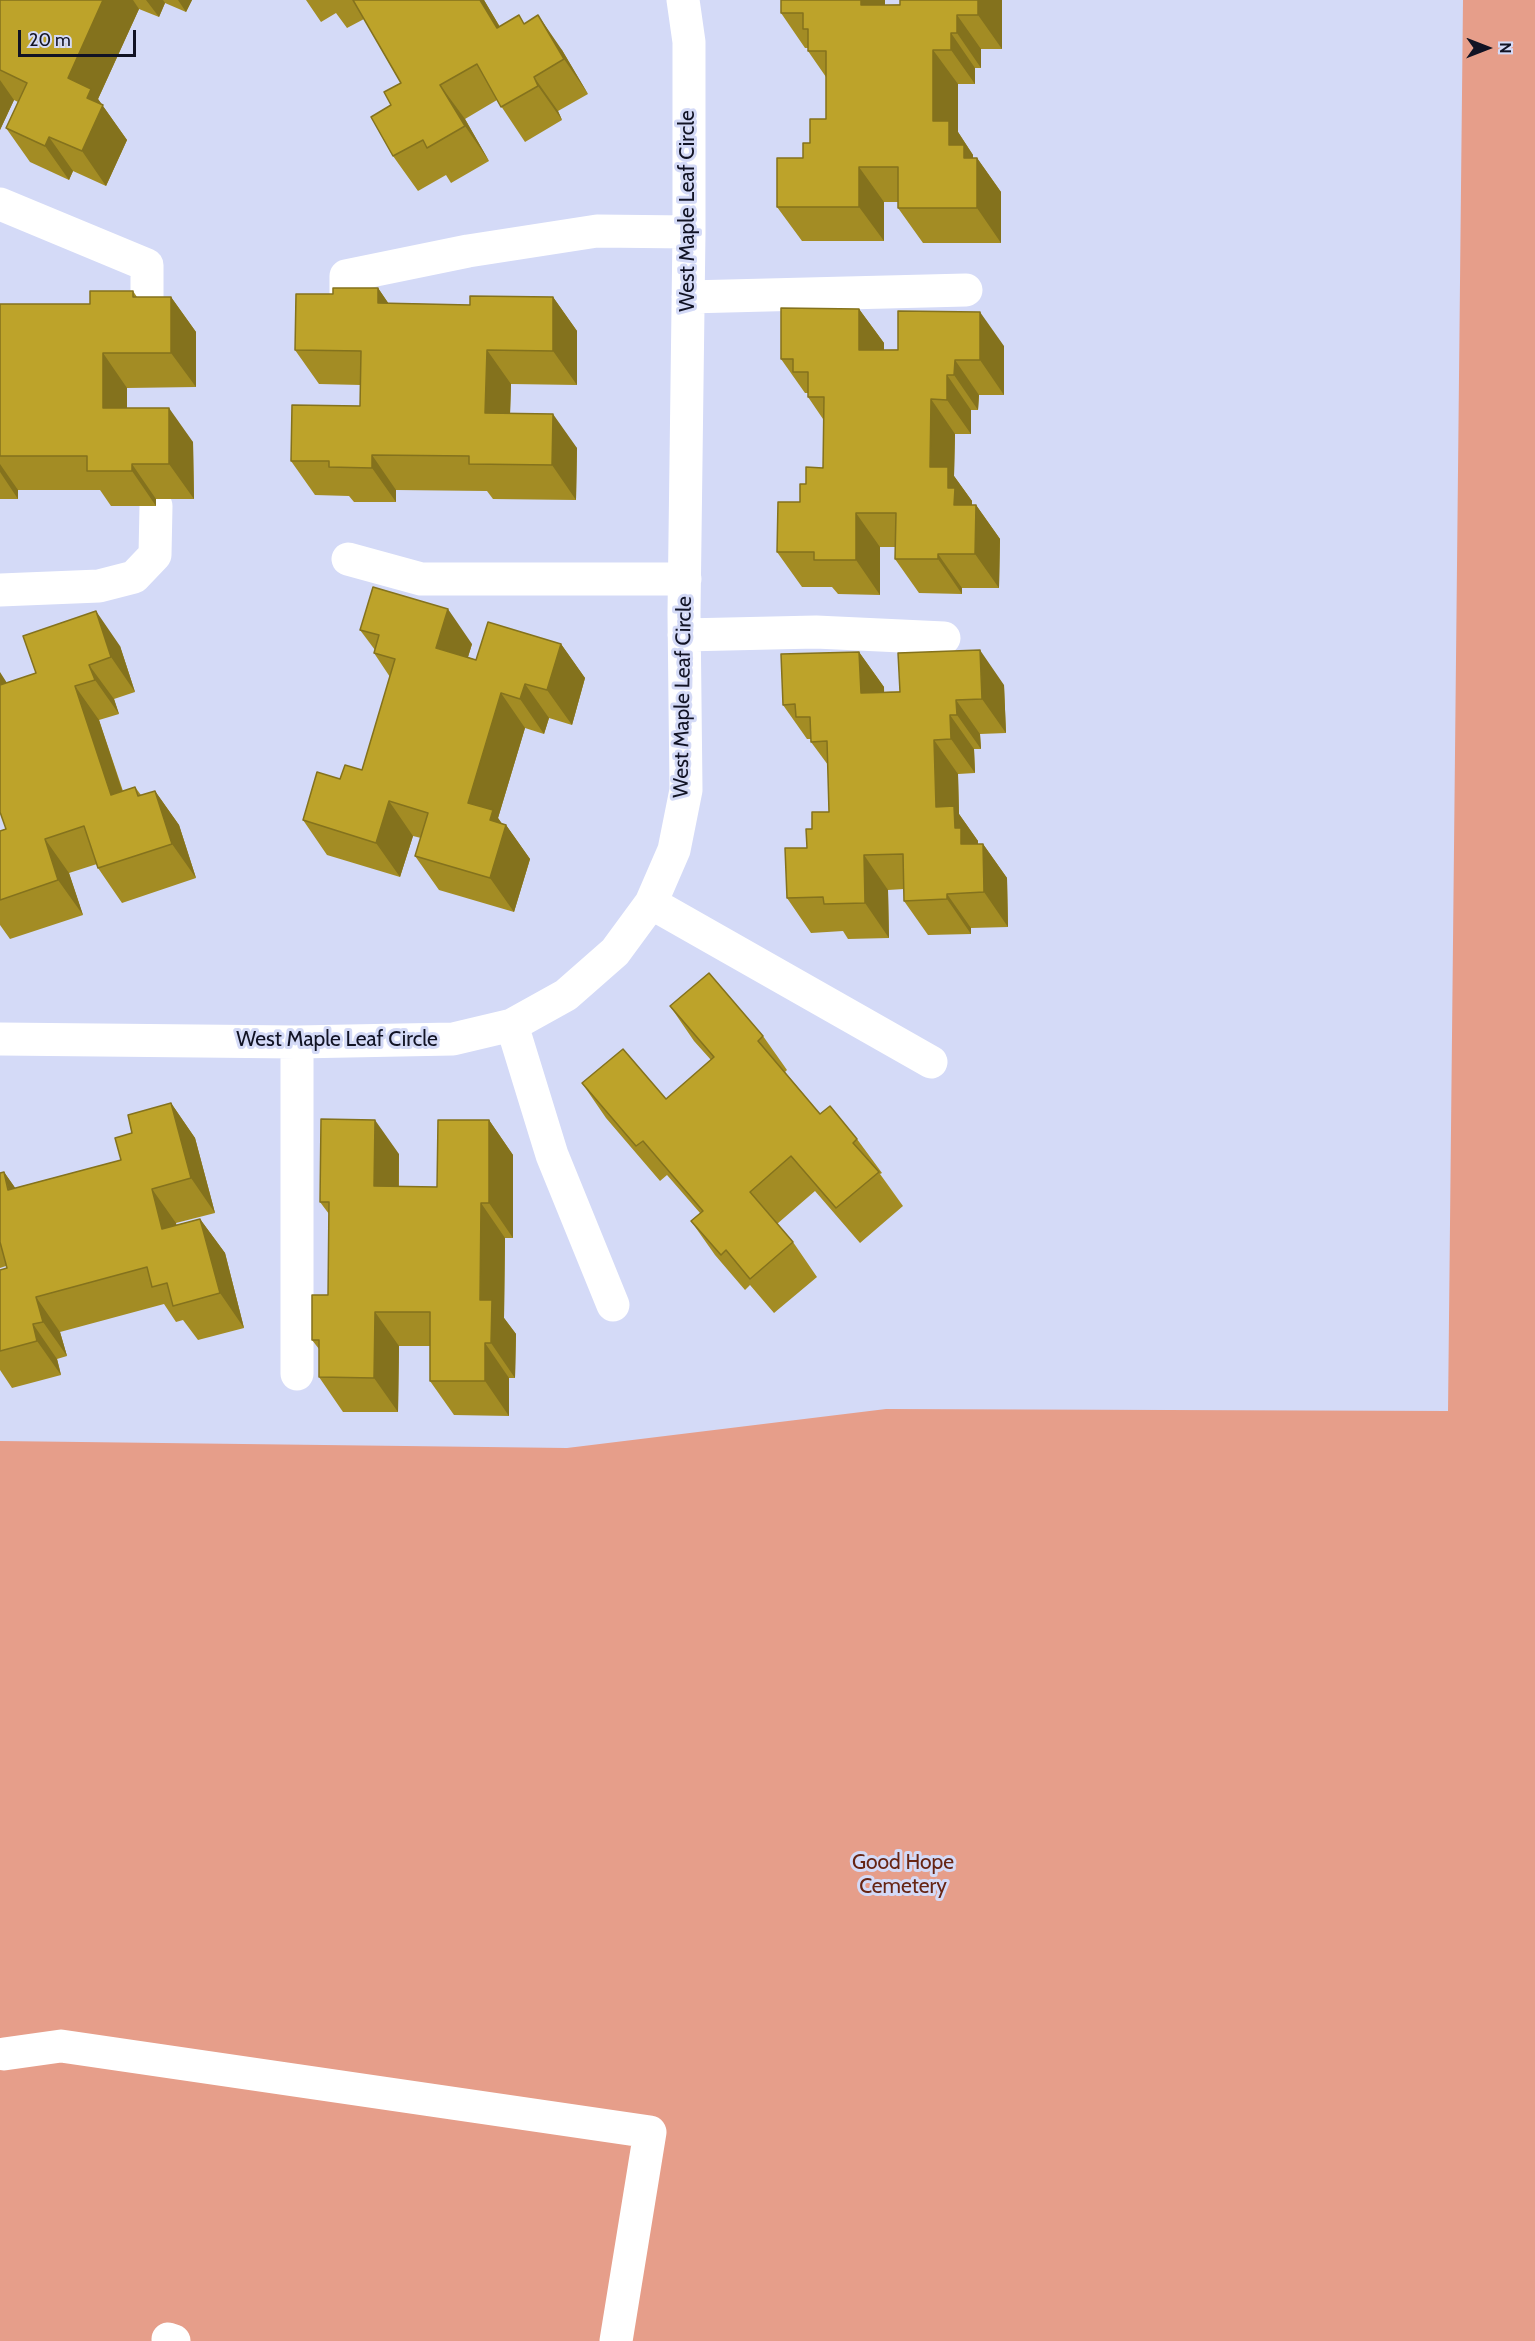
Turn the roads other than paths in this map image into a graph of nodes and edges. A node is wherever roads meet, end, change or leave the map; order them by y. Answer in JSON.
{"nodes":[{"id":1,"x":683,"y":0,"type":"edge"},
{"id":2,"x":0,"y":204,"type":"edge"},
{"id":3,"x":689,"y":232,"type":"junction"},
{"id":4,"x":966,"y":290,"type":"dead end"},
{"id":5,"x":688,"y":297,"type":"junction"},
{"id":6,"x":147,"y":326,"type":"edge"},
{"id":7,"x":346,"y":329,"type":"edge"},
{"id":8,"x":156,"y":506,"type":"dead end"},
{"id":9,"x":348,"y":559,"type":"dead end"},
{"id":10,"x":685,"y":579,"type":"junction"},
{"id":11,"x":0,"y":590,"type":"edge"},
{"id":12,"x":684,"y":635,"type":"junction"},
{"id":13,"x":944,"y":639,"type":"dead end"},
{"id":14,"x":651,"y":903,"type":"junction"},
{"id":15,"x":512,"y":1025,"type":"junction"},
{"id":16,"x":0,"y":1039,"type":"edge"},
{"id":17,"x":297,"y":1042,"type":"junction"},
{"id":18,"x":931,"y":1062,"type":"dead end"},
{"id":19,"x":613,"y":1305,"type":"dead end"},
{"id":20,"x":297,"y":1374,"type":"dead end"},
{"id":21,"x":4,"y":2054,"type":"dead end"},
{"id":22,"x":616,"y":2341,"type":"edge"}],
"edges":[{"from":1,"to":3,"type":"street","name":"West Maple Leaf Circle"},
{"from":2,"to":6,"type":"street"},
{"from":3,"to":5,"type":"street","name":"West Maple Leaf Circle"},
{"from":3,"to":7,"type":"street"},
{"from":4,"to":5,"type":"street"},
{"from":5,"to":10,"type":"street","name":"West Maple Leaf Circle"},
{"from":8,"to":11,"type":"street"},
{"from":9,"to":10,"type":"street"},
{"from":10,"to":12,"type":"street","name":"West Maple Leaf Circle"},
{"from":12,"to":13,"type":"street"},
{"from":12,"to":14,"type":"street","name":"West Maple Leaf Circle"},
{"from":14,"to":15,"type":"street","name":"West Maple Leaf Circle"},
{"from":14,"to":18,"type":"street"},
{"from":15,"to":17,"type":"street","name":"West Maple Leaf Circle"},
{"from":15,"to":19,"type":"street"},
{"from":16,"to":17,"type":"street","name":"West Maple Leaf Circle"},
{"from":17,"to":20,"type":"street"},
{"from":21,"to":22,"type":"street"}]}
